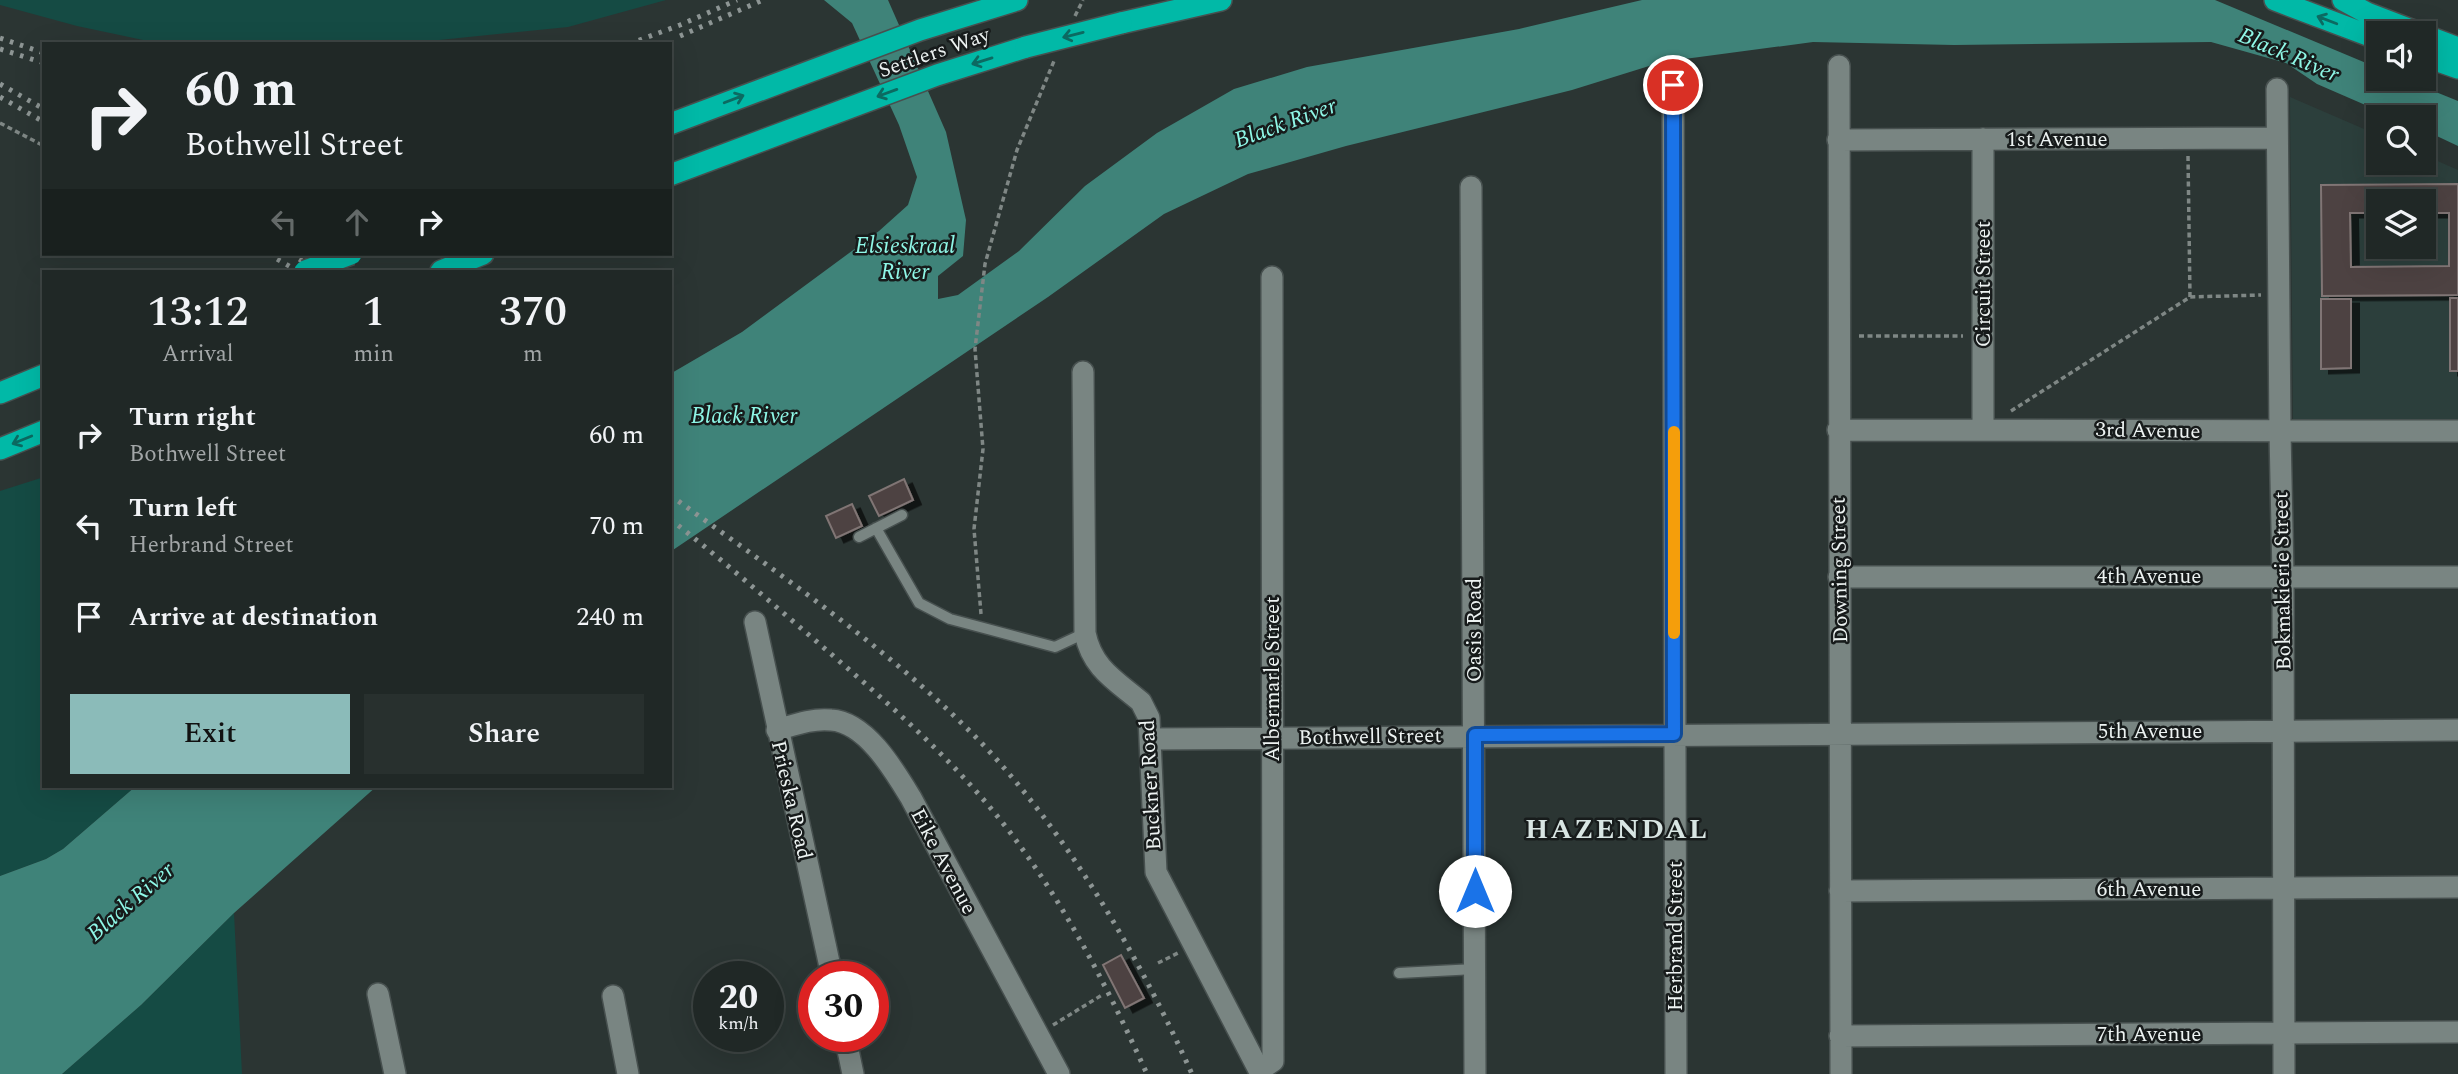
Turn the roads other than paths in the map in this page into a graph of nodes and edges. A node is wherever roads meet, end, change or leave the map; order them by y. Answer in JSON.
{"nodes":[{"id":1,"x":1017,"y":0,"type":"edge"},
{"id":2,"x":1221,"y":0,"type":"edge"},
{"id":3,"x":2275,"y":0,"type":"edge"},
{"id":4,"x":2343,"y":0,"type":"edge"},
{"id":5,"x":2388,"y":21,"type":"edge"},
{"id":6,"x":2366,"y":34,"type":"edge"},
{"id":7,"x":2436,"y":40,"type":"edge"},
{"id":8,"x":2458,"y":48,"type":"edge"},
{"id":9,"x":2436,"y":60,"type":"edge"},
{"id":10,"x":1839,"y":66,"type":"dead end"},
{"id":11,"x":2458,"y":68,"type":"edge"},
{"id":12,"x":1673,"y":85,"type":"dead end"},
{"id":13,"x":2277,"y":89,"type":"dead end"},
{"id":14,"x":672,"y":123,"type":"edge"},
{"id":15,"x":2277,"y":138,"type":"junction"},
{"id":16,"x":1983,"y":139,"type":"junction"},
{"id":17,"x":1838,"y":140,"type":"junction"},
{"id":18,"x":672,"y":174,"type":"edge"},
{"id":19,"x":1471,"y":187,"type":"dead end"},
{"id":20,"x":346,"y":256,"type":"edge"},
{"id":21,"x":477,"y":256,"type":"edge"},
{"id":22,"x":308,"y":270,"type":"edge"},
{"id":23,"x":443,"y":270,"type":"edge"},
{"id":24,"x":1272,"y":277,"type":"dead end"},
{"id":25,"x":1083,"y":372,"type":"dead end"},
{"id":26,"x":42,"y":376,"type":"edge"},
{"id":27,"x":0,"y":393,"type":"edge"},
{"id":28,"x":1983,"y":429,"type":"junction"},
{"id":29,"x":1838,"y":430,"type":"junction"},
{"id":30,"x":2458,"y":431,"type":"edge"},
{"id":31,"x":42,"y":432,"type":"edge"},
{"id":32,"x":2280,"y":432,"type":"junction"},
{"id":33,"x":0,"y":449,"type":"edge"},
{"id":34,"x":902,"y":514,"type":"dead end"},
{"id":35,"x":876,"y":528,"type":"junction"},
{"id":36,"x":859,"y":537,"type":"dead end"},
{"id":37,"x":2283,"y":576,"type":"junction"},
{"id":38,"x":2458,"y":577,"type":"edge"},
{"id":39,"x":1839,"y":578,"type":"junction"},
{"id":40,"x":755,"y":622,"type":"dead end"},
{"id":41,"x":1085,"y":633,"type":"junction"},
{"id":42,"x":777,"y":730,"type":"junction"},
{"id":43,"x":2458,"y":730,"type":"edge"},
{"id":44,"x":2283,"y":731,"type":"junction"},
{"id":45,"x":1841,"y":733,"type":"junction"},
{"id":46,"x":1674,"y":734,"type":"junction"},
{"id":47,"x":1475,"y":735,"type":"junction"},
{"id":48,"x":1272,"y":737,"type":"junction"},
{"id":49,"x":1150,"y":739,"type":"junction"},
{"id":50,"x":2458,"y":887,"type":"edge"},
{"id":51,"x":2284,"y":888,"type":"junction"},
{"id":52,"x":1840,"y":891,"type":"junction"},
{"id":53,"x":829,"y":961,"type":"edge"},
{"id":54,"x":1475,"y":969,"type":"junction"},
{"id":55,"x":1399,"y":973,"type":"dead end"},
{"id":56,"x":378,"y":994,"type":"dead end"},
{"id":57,"x":613,"y":996,"type":"dead end"},
{"id":58,"x":2458,"y":1032,"type":"edge"},
{"id":59,"x":2284,"y":1033,"type":"junction"},
{"id":60,"x":1840,"y":1035,"type":"junction"},
{"id":61,"x":848,"y":1052,"type":"edge"},
{"id":62,"x":1261,"y":1072,"type":"edge"},
{"id":63,"x":395,"y":1074,"type":"edge"},
{"id":64,"x":628,"y":1074,"type":"edge"},
{"id":65,"x":853,"y":1074,"type":"edge"},
{"id":66,"x":1059,"y":1074,"type":"edge"},
{"id":67,"x":1475,"y":1074,"type":"edge"},
{"id":68,"x":1676,"y":1074,"type":"edge"},
{"id":69,"x":1841,"y":1074,"type":"edge"},
{"id":70,"x":2284,"y":1074,"type":"edge"}],
"edges":[{"from":14,"to":1,"type":"highway","name":"Settlers Way","one_way":true},
{"from":2,"to":18,"type":"highway","name":"Settlers Way","one_way":true,"bridge":true},
{"from":6,"to":3,"type":"highway","one_way":true},
{"from":4,"to":5,"type":"highway"},
{"from":7,"to":8,"type":"highway"},
{"from":9,"to":11,"type":"highway"},
{"from":10,"to":17,"type":"street","name":"Downing Street"},
{"from":12,"to":46,"type":"street","name":"Herbrand Street"},
{"from":13,"to":15,"type":"street","name":"Bokmakierie Street"},
{"from":15,"to":16,"type":"street","name":"1st Avenue"},
{"from":15,"to":32,"type":"street","name":"Bokmakierie Street"},
{"from":16,"to":17,"type":"street","name":"1st Avenue"},
{"from":16,"to":28,"type":"street","name":"Circuit Street"},
{"from":17,"to":29,"type":"street","name":"Downing Street"},
{"from":19,"to":47,"type":"street","name":"Oasis Road"},
{"from":20,"to":22,"type":"highway","bridge":true},
{"from":21,"to":23,"type":"highway"},
{"from":24,"to":48,"type":"street","name":"Albermarle Street"},
{"from":25,"to":41,"type":"street","name":"Buckner Road"},
{"from":26,"to":27,"type":"highway"},
{"from":28,"to":29,"type":"street","name":"3rd Avenue"},
{"from":28,"to":32,"type":"street","name":"3rd Avenue"},
{"from":29,"to":39,"type":"street","name":"Downing Street"},
{"from":30,"to":32,"type":"street","name":"3rd Avenue"},
{"from":31,"to":33,"type":"highway","one_way":true},
{"from":32,"to":37,"type":"street","name":"Bokmakierie Street"},
{"from":34,"to":35,"type":"lane"},
{"from":35,"to":36,"type":"lane"},
{"from":35,"to":41,"type":"lane"},
{"from":37,"to":38,"type":"street","name":"4th Avenue"},
{"from":37,"to":39,"type":"street","name":"4th Avenue"},
{"from":37,"to":44,"type":"street","name":"Bokmakierie Street"},
{"from":39,"to":45,"type":"street","name":"Downing Street"},
{"from":40,"to":42,"type":"street","name":"Prieska Road"},
{"from":41,"to":49,"type":"street","name":"Buckner Road"},
{"from":42,"to":53,"type":"street","name":"Prieska Road"},
{"from":42,"to":66,"type":"street","name":"Eike Avenue"},
{"from":43,"to":44,"type":"street","name":"5th Avenue"},
{"from":44,"to":45,"type":"street","name":"5th Avenue"},
{"from":44,"to":51,"type":"street","name":"Bokmakierie Street"},
{"from":45,"to":46,"type":"street","name":"Bothwell Street"},
{"from":45,"to":52,"type":"street","name":"Downing Street"},
{"from":46,"to":47,"type":"street","name":"Bothwell Street"},
{"from":46,"to":68,"type":"street","name":"Herbrand Street"},
{"from":47,"to":48,"type":"street","name":"Bothwell Street"},
{"from":47,"to":54,"type":"street","name":"Oasis Road"},
{"from":48,"to":49,"type":"street","name":"Bothwell Street"},
{"from":48,"to":62,"type":"street","name":"Albermarle Street"},
{"from":49,"to":62,"type":"street","name":"Buckner Road"},
{"from":50,"to":51,"type":"street","name":"6th Avenue"},
{"from":51,"to":52,"type":"street","name":"6th Avenue"},
{"from":51,"to":59,"type":"street","name":"Bokmakierie Street"},
{"from":52,"to":60,"type":"street","name":"Downing Street"},
{"from":54,"to":55,"type":"lane"},
{"from":54,"to":67,"type":"street","name":"Oasis Road"},
{"from":56,"to":63,"type":"street"},
{"from":57,"to":64,"type":"street"},
{"from":58,"to":59,"type":"street","name":"7th Avenue"},
{"from":59,"to":60,"type":"street","name":"7th Avenue"},
{"from":59,"to":70,"type":"street","name":"Bokmakierie Street"},
{"from":60,"to":69,"type":"street","name":"Downing Street"},
{"from":61,"to":65,"type":"street"}]}
